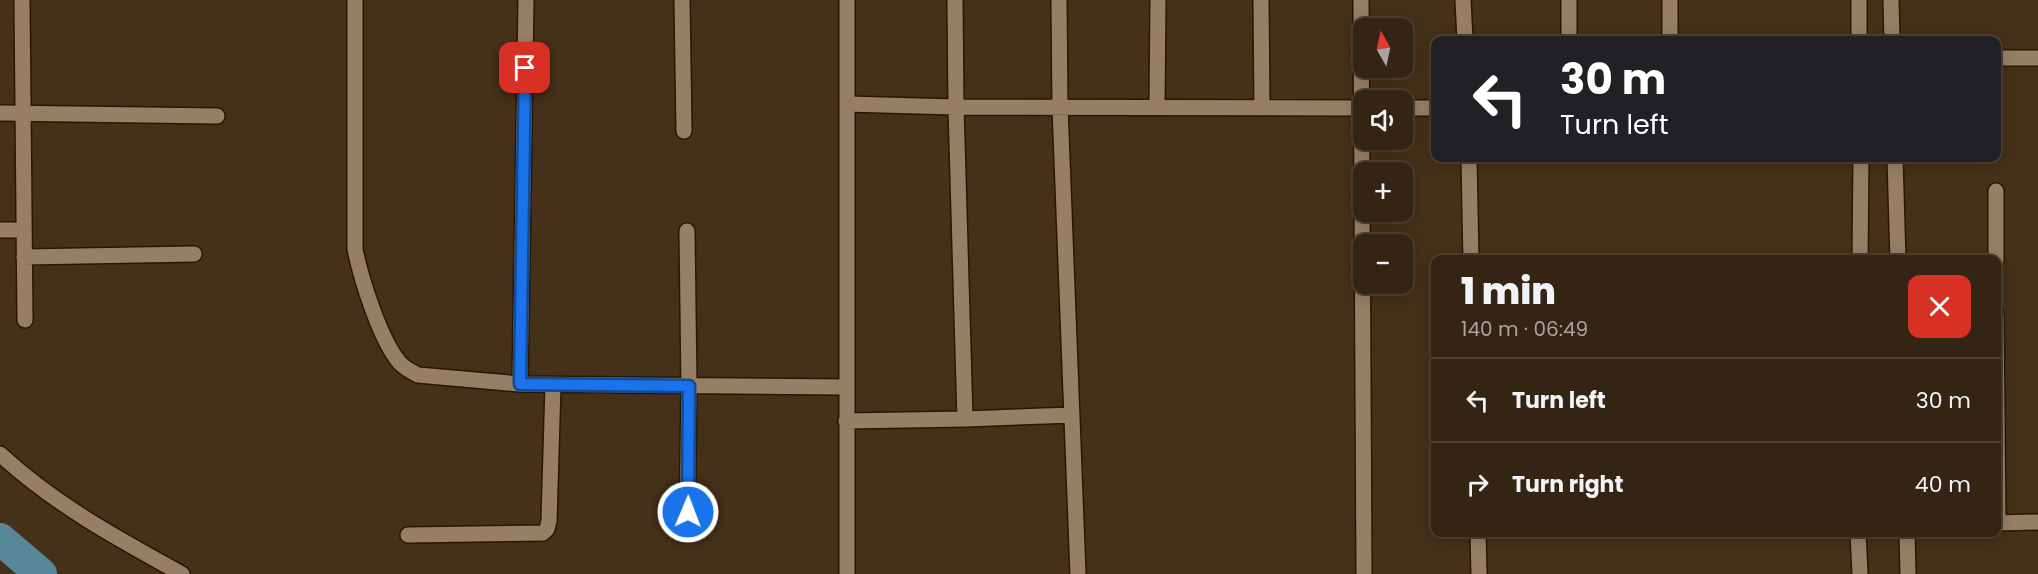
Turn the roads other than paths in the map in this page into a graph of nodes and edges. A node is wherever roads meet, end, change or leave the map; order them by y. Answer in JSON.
{"nodes":[{"id":1,"x":22,"y":0,"type":"edge"},
{"id":2,"x":354,"y":0,"type":"edge"},
{"id":3,"x":526,"y":0,"type":"edge"},
{"id":4,"x":682,"y":0,"type":"edge"},
{"id":5,"x":848,"y":0,"type":"edge"},
{"id":6,"x":955,"y":0,"type":"edge"},
{"id":7,"x":1059,"y":0,"type":"edge"},
{"id":8,"x":1158,"y":0,"type":"edge"},
{"id":9,"x":1261,"y":0,"type":"edge"},
{"id":10,"x":1361,"y":0,"type":"edge"},
{"id":11,"x":1463,"y":0,"type":"edge"},
{"id":12,"x":1569,"y":0,"type":"edge"},
{"id":13,"x":1670,"y":0,"type":"edge"},
{"id":14,"x":1859,"y":0,"type":"edge"},
{"id":15,"x":1891,"y":0,"type":"edge"},
{"id":16,"x":1465,"y":36,"type":"edge"},
{"id":17,"x":1569,"y":36,"type":"edge"},
{"id":18,"x":1670,"y":36,"type":"edge"},
{"id":19,"x":1860,"y":36,"type":"edge"},
{"id":20,"x":1892,"y":36,"type":"edge"},
{"id":21,"x":2001,"y":58,"type":"edge"},
{"id":22,"x":2038,"y":58,"type":"edge"},
{"id":23,"x":1363,"y":90,"type":"edge"},
{"id":24,"x":847,"y":104,"type":"junction"},
{"id":25,"x":956,"y":107,"type":"junction"},
{"id":26,"x":1060,"y":107,"type":"junction"},
{"id":27,"x":1157,"y":107,"type":"junction"},
{"id":28,"x":1262,"y":108,"type":"junction"},
{"id":29,"x":1353,"y":108,"type":"edge"},
{"id":30,"x":1413,"y":108,"type":"edge"},
{"id":31,"x":1431,"y":108,"type":"edge"},
{"id":32,"x":0,"y":113,"type":"edge"},
{"id":33,"x":23,"y":113,"type":"junction"},
{"id":34,"x":217,"y":116,"type":"dead end"},
{"id":35,"x":684,"y":131,"type":"dead end"},
{"id":36,"x":1363,"y":150,"type":"edge"},
{"id":37,"x":1469,"y":162,"type":"edge"},
{"id":38,"x":1861,"y":162,"type":"edge"},
{"id":39,"x":1895,"y":162,"type":"edge"},
{"id":40,"x":1996,"y":191,"type":"dead end"},
{"id":41,"x":0,"y":230,"type":"edge"},
{"id":42,"x":24,"y":230,"type":"junction"},
{"id":43,"x":687,"y":231,"type":"dead end"},
{"id":44,"x":194,"y":254,"type":"dead end"},
{"id":45,"x":1471,"y":255,"type":"edge"},
{"id":46,"x":1860,"y":255,"type":"edge"},
{"id":47,"x":1898,"y":255,"type":"edge"},
{"id":48,"x":1996,"y":255,"type":"edge"},
{"id":49,"x":24,"y":257,"type":"junction"},
{"id":50,"x":25,"y":320,"type":"dead end"},
{"id":51,"x":520,"y":384,"type":"junction"},
{"id":52,"x":553,"y":385,"type":"junction"},
{"id":53,"x":689,"y":386,"type":"junction"},
{"id":54,"x":845,"y":387,"type":"junction"},
{"id":55,"x":1072,"y":415,"type":"junction"},
{"id":56,"x":964,"y":419,"type":"junction"},
{"id":57,"x":846,"y":422,"type":"junction"},
{"id":58,"x":0,"y":454,"type":"edge"},
{"id":59,"x":2038,"y":522,"type":"edge"},
{"id":60,"x":2001,"y":523,"type":"edge"},
{"id":61,"x":687,"y":533,"type":"dead end"},
{"id":62,"x":408,"y":535,"type":"dead end"},
{"id":63,"x":1478,"y":537,"type":"edge"},
{"id":64,"x":1858,"y":537,"type":"edge"},
{"id":65,"x":1907,"y":537,"type":"edge"},
{"id":66,"x":182,"y":574,"type":"edge"},
{"id":67,"x":847,"y":574,"type":"edge"},
{"id":68,"x":1078,"y":574,"type":"edge"},
{"id":69,"x":1364,"y":574,"type":"edge"},
{"id":70,"x":1479,"y":574,"type":"edge"},
{"id":71,"x":1860,"y":574,"type":"edge"},
{"id":72,"x":1908,"y":574,"type":"edge"}],
"edges":[{"from":1,"to":33,"type":"street"},
{"from":2,"to":51,"type":"street"},
{"from":3,"to":51,"type":"street"},
{"from":4,"to":35,"type":"street"},
{"from":5,"to":24,"type":"street"},
{"from":6,"to":25,"type":"street"},
{"from":7,"to":26,"type":"street"},
{"from":8,"to":27,"type":"street"},
{"from":9,"to":28,"type":"street"},
{"from":10,"to":23,"type":"street"},
{"from":11,"to":16,"type":"street"},
{"from":12,"to":17,"type":"street"},
{"from":13,"to":18,"type":"street"},
{"from":14,"to":19,"type":"street"},
{"from":15,"to":20,"type":"street"},
{"from":21,"to":22,"type":"street"},
{"from":24,"to":25,"type":"street"},
{"from":24,"to":54,"type":"street"},
{"from":25,"to":26,"type":"street"},
{"from":25,"to":56,"type":"street"},
{"from":26,"to":27,"type":"street"},
{"from":26,"to":55,"type":"street"},
{"from":27,"to":28,"type":"street"},
{"from":28,"to":29,"type":"street"},
{"from":30,"to":31,"type":"street"},
{"from":32,"to":33,"type":"street"},
{"from":33,"to":34,"type":"street"},
{"from":33,"to":42,"type":"street"},
{"from":36,"to":69,"type":"street"},
{"from":37,"to":45,"type":"street"},
{"from":38,"to":46,"type":"street"},
{"from":39,"to":47,"type":"street"},
{"from":40,"to":48,"type":"street"},
{"from":41,"to":42,"type":"street"},
{"from":42,"to":49,"type":"street"},
{"from":43,"to":53,"type":"street"},
{"from":44,"to":49,"type":"street"},
{"from":49,"to":50,"type":"street"},
{"from":51,"to":52,"type":"street"},
{"from":52,"to":53,"type":"street"},
{"from":52,"to":62,"type":"street"},
{"from":53,"to":54,"type":"street"},
{"from":53,"to":61,"type":"street"},
{"from":54,"to":57,"type":"street"},
{"from":55,"to":56,"type":"street"},
{"from":55,"to":68,"type":"street"},
{"from":56,"to":57,"type":"street"},
{"from":57,"to":67,"type":"street"},
{"from":58,"to":66,"type":"street"},
{"from":59,"to":60,"type":"street"},
{"from":63,"to":70,"type":"street"},
{"from":64,"to":71,"type":"street"},
{"from":65,"to":72,"type":"street"}]}
